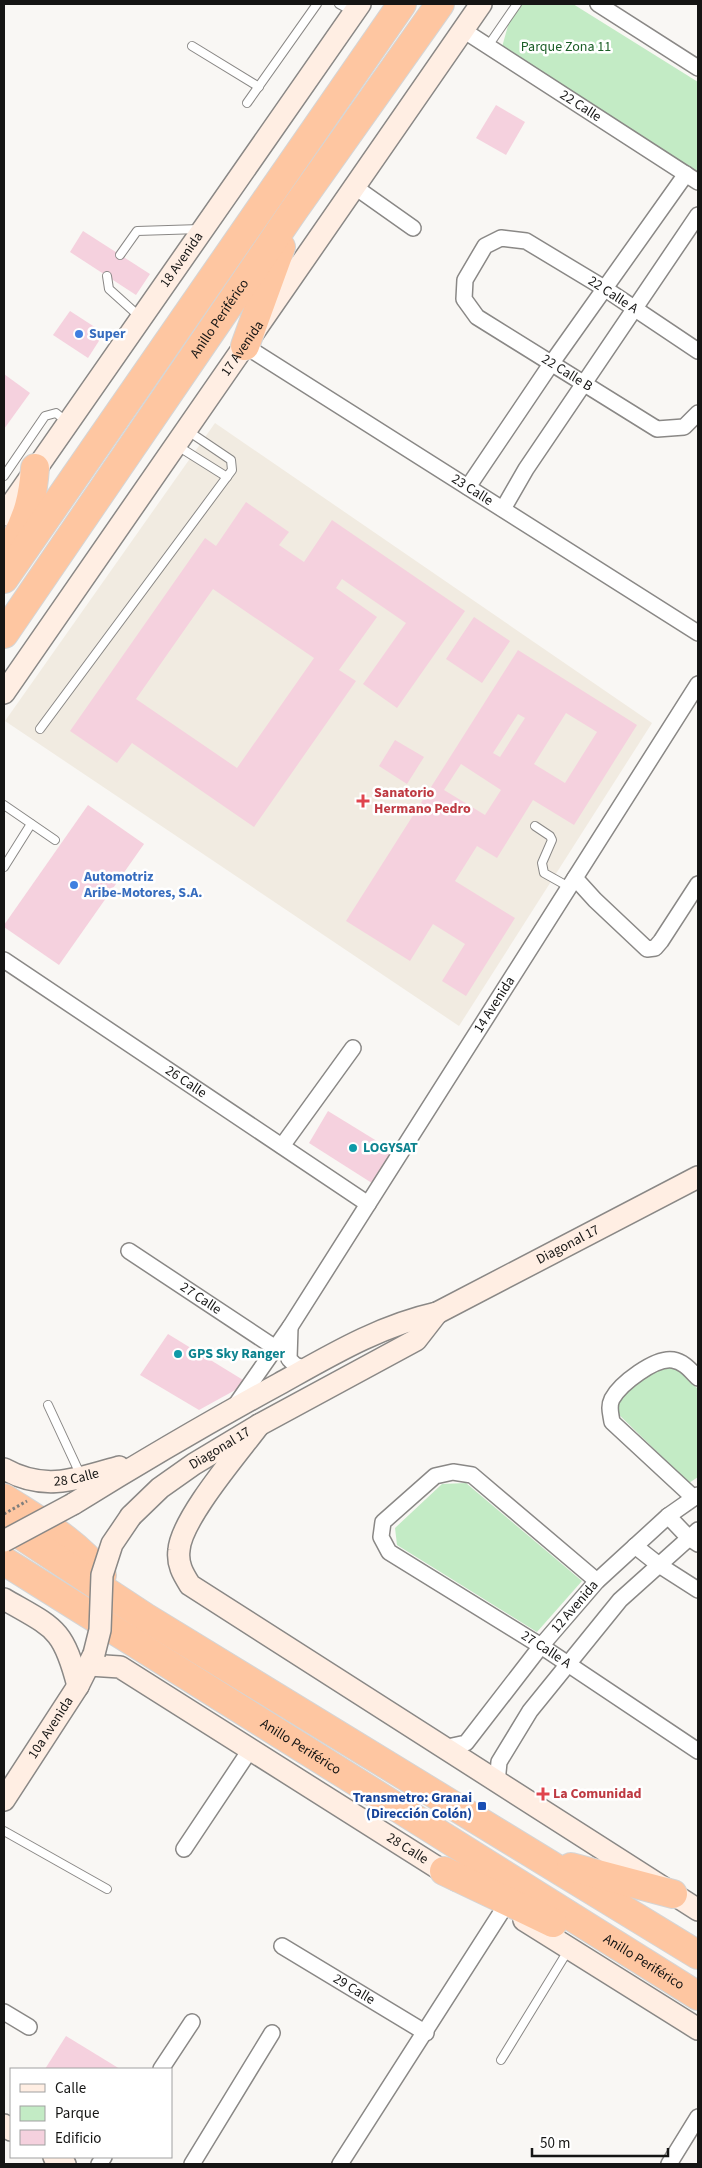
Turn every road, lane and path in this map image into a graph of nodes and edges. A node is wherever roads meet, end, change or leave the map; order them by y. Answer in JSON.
{"nodes":[{"id":1,"x":316,"y":4,"type":"edge"},
{"id":2,"x":402,"y":4,"type":"edge"},
{"id":3,"x":440,"y":4,"type":"edge"},
{"id":4,"x":481,"y":4,"type":"edge"},
{"id":5,"x":517,"y":4,"type":"edge"},
{"id":6,"x":598,"y":4,"type":"edge"},
{"id":7,"x":351,"y":7,"type":"edge"},
{"id":8,"x":463,"y":30,"type":"junction"},
{"id":9,"x":192,"y":46,"type":"dead end"},
{"id":10,"x":488,"y":46,"type":"junction"},
{"id":11,"x":698,"y":68,"type":"edge"},
{"id":12,"x":259,"y":87,"type":"junction"},
{"id":13,"x":247,"y":104,"type":"dead end"},
{"id":14,"x":692,"y":178,"type":"edge"},
{"id":15,"x":355,"y":187,"type":"junction"},
{"id":16,"x":294,"y":210,"type":"junction"},
{"id":17,"x":698,"y":215,"type":"edge"},
{"id":18,"x":412,"y":228,"type":"dead end"},
{"id":19,"x":202,"y":229,"type":"junction"},
{"id":20,"x":120,"y":254,"type":"dead end"},
{"id":21,"x":107,"y":276,"type":"dead end"},
{"id":22,"x":604,"y":288,"type":"junction"},
{"id":23,"x":635,"y":309,"type":"junction"},
{"id":24,"x":140,"y":317,"type":"junction"},
{"id":25,"x":477,"y":317,"type":"joint"},
{"id":26,"x":245,"y":346,"type":"junction"},
{"id":27,"x":698,"y":351,"type":"edge"},
{"id":28,"x":551,"y":364,"type":"junction"},
{"id":29,"x":585,"y":384,"type":"junction"},
{"id":30,"x":698,"y":413,"type":"edge"},
{"id":31,"x":67,"y":422,"type":"junction"},
{"id":32,"x":181,"y":437,"type":"junction"},
{"id":33,"x":35,"y":468,"type":"junction"},
{"id":34,"x":4,"y":476,"type":"edge"},
{"id":35,"x":227,"y":478,"type":"junction"},
{"id":36,"x":468,"y":487,"type":"junction"},
{"id":37,"x":503,"y":509,"type":"junction"},
{"id":38,"x":4,"y":513,"type":"edge"},
{"id":39,"x":4,"y":559,"type":"edge"},
{"id":40,"x":4,"y":579,"type":"edge"},
{"id":41,"x":698,"y":633,"type":"edge"},
{"id":42,"x":4,"y":634,"type":"edge"},
{"id":43,"x":698,"y":684,"type":"edge"},
{"id":44,"x":4,"y":693,"type":"edge"},
{"id":45,"x":40,"y":729,"type":"dead end"},
{"id":46,"x":4,"y":805,"type":"edge"},
{"id":47,"x":31,"y":824,"type":"junction"},
{"id":48,"x":535,"y":826,"type":"dead end"},
{"id":49,"x":55,"y":840,"type":"dead end"},
{"id":50,"x":4,"y":866,"type":"edge"},
{"id":51,"x":572,"y":883,"type":"junction"},
{"id":52,"x":698,"y":884,"type":"edge"},
{"id":53,"x":4,"y":960,"type":"edge"},
{"id":54,"x":353,"y":1048,"type":"dead end"},
{"id":55,"x":282,"y":1146,"type":"junction"},
{"id":56,"x":698,"y":1177,"type":"edge"},
{"id":57,"x":368,"y":1204,"type":"junction"},
{"id":58,"x":128,"y":1251,"type":"dead end"},
{"id":59,"x":437,"y":1312,"type":"junction"},
{"id":60,"x":290,"y":1327,"type":"junction"},
{"id":61,"x":274,"y":1347,"type":"junction"},
{"id":62,"x":306,"y":1369,"type":"junction"},
{"id":63,"x":698,"y":1378,"type":"edge"},
{"id":64,"x":48,"y":1405,"type":"dead end"},
{"id":65,"x":232,"y":1410,"type":"junction"},
{"id":66,"x":259,"y":1425,"type":"junction"},
{"id":67,"x":150,"y":1456,"type":"junction"},
{"id":68,"x":4,"y":1469,"type":"edge"},
{"id":69,"x":82,"y":1478,"type":"junction"},
{"id":70,"x":696,"y":1497,"type":"edge"},
{"id":71,"x":16,"y":1500,"type":"edge"},
{"id":72,"x":4,"y":1514,"type":"edge"},
{"id":73,"x":668,"y":1516,"type":"junction"},
{"id":74,"x":4,"y":1524,"type":"edge"},
{"id":75,"x":695,"y":1537,"type":"edge"},
{"id":76,"x":4,"y":1541,"type":"edge"},
{"id":77,"x":635,"y":1546,"type":"junction"},
{"id":78,"x":4,"y":1561,"type":"edge"},
{"id":79,"x":659,"y":1565,"type":"junction"},
{"id":80,"x":102,"y":1575,"type":"junction"},
{"id":81,"x":597,"y":1581,"type":"junction"},
{"id":82,"x":698,"y":1590,"type":"edge"},
{"id":83,"x":4,"y":1599,"type":"edge"},
{"id":84,"x":541,"y":1646,"type":"junction"},
{"id":85,"x":92,"y":1659,"type":"junction"},
{"id":86,"x":568,"y":1664,"type":"junction"},
{"id":87,"x":78,"y":1686,"type":"junction"},
{"id":88,"x":443,"y":1748,"type":"junction"},
{"id":89,"x":250,"y":1750,"type":"junction"},
{"id":90,"x":698,"y":1751,"type":"edge"},
{"id":91,"x":497,"y":1783,"type":"junction"},
{"id":92,"x":4,"y":1800,"type":"edge"},
{"id":93,"x":4,"y":1831,"type":"edge"},
{"id":94,"x":184,"y":1849,"type":"dead end"},
{"id":95,"x":542,"y":1859,"type":"junction"},
{"id":96,"x":444,"y":1871,"type":"junction"},
{"id":97,"x":107,"y":1889,"type":"dead end"},
{"id":98,"x":673,"y":1894,"type":"junction"},
{"id":99,"x":504,"y":1908,"type":"junction"},
{"id":100,"x":698,"y":1910,"type":"edge"},
{"id":101,"x":282,"y":1946,"type":"dead end"},
{"id":102,"x":569,"y":1948,"type":"junction"},
{"id":103,"x":698,"y":1955,"type":"edge"},
{"id":104,"x":667,"y":1976,"type":"junction"},
{"id":105,"x":698,"y":1996,"type":"edge"},
{"id":106,"x":4,"y":2012,"type":"edge"},
{"id":107,"x":192,"y":2022,"type":"dead end"},
{"id":108,"x":29,"y":2027,"type":"dead end"},
{"id":109,"x":698,"y":2029,"type":"edge"},
{"id":110,"x":272,"y":2033,"type":"dead end"},
{"id":111,"x":426,"y":2033,"type":"junction"},
{"id":112,"x":501,"y":2060,"type":"dead end"},
{"id":113,"x":162,"y":2068,"type":"edge"},
{"id":114,"x":698,"y":2117,"type":"edge"},
{"id":115,"x":192,"y":2164,"type":"edge"},
{"id":116,"x":340,"y":2164,"type":"edge"},
{"id":117,"x":669,"y":2164,"type":"edge"}],
"edges":[{"from":1,"to":12,"type":"lane"},
{"from":2,"to":40,"type":"highway"},
{"from":3,"to":16,"type":"highway","name":"Anillo Periférico"},
{"from":4,"to":8,"type":"street","name":"17 Avenida"},
{"from":5,"to":10,"type":"lane"},
{"from":6,"to":11,"type":"street"},
{"from":7,"to":19,"type":"street","name":"18 Avenida"},
{"from":8,"to":10,"type":"street","name":"22 Calle"},
{"from":8,"to":15,"type":"street","name":"17 Avenida"},
{"from":9,"to":12,"type":"lane"},
{"from":10,"to":14,"type":"street","name":"22 Calle"},
{"from":12,"to":13,"type":"lane"},
{"from":14,"to":22,"type":"street"},
{"from":15,"to":18,"type":"street"},
{"from":15,"to":26,"type":"street","name":"17 Avenida"},
{"from":16,"to":26,"type":"highway"},
{"from":16,"to":42,"type":"highway","name":"Anillo Periférico"},
{"from":17,"to":23,"type":"street"},
{"from":19,"to":20,"type":"lane"},
{"from":19,"to":24,"type":"street","name":"18 Avenida"},
{"from":21,"to":24,"type":"lane"},
{"from":22,"to":23,"type":"street","name":"22 Calle A"},
{"from":22,"to":25,"type":"street","name":"22 Calle A"},
{"from":22,"to":28,"type":"street"},
{"from":23,"to":27,"type":"street","name":"22 Calle A"},
{"from":23,"to":29,"type":"street"},
{"from":24,"to":31,"type":"street","name":"18 Avenida"},
{"from":25,"to":28,"type":"street","name":"22 Calle B"},
{"from":26,"to":32,"type":"street","name":"17 Avenida"},
{"from":26,"to":36,"type":"street","name":"23 Calle"},
{"from":28,"to":29,"type":"street","name":"22 Calle B"},
{"from":28,"to":36,"type":"street"},
{"from":29,"to":30,"type":"street","name":"22 Calle B"},
{"from":29,"to":37,"type":"street"},
{"from":31,"to":33,"type":"street","name":"18 Avenida"},
{"from":31,"to":34,"type":"lane"},
{"from":32,"to":35,"type":"lane"},
{"from":32,"to":35,"type":"lane"},
{"from":32,"to":44,"type":"street","name":"17 Avenida"},
{"from":33,"to":38,"type":"street","name":"18 Avenida"},
{"from":33,"to":39,"type":"highway"},
{"from":35,"to":45,"type":"lane"},
{"from":36,"to":37,"type":"street","name":"23 Calle"},
{"from":37,"to":41,"type":"street","name":"23 Calle"},
{"from":43,"to":51,"type":"street","name":"14 Avenida"},
{"from":46,"to":47,"type":"lane"},
{"from":47,"to":49,"type":"lane"},
{"from":47,"to":50,"type":"lane"},
{"from":48,"to":51,"type":"lane"},
{"from":51,"to":52,"type":"street"},
{"from":51,"to":57,"type":"street","name":"14 Avenida"},
{"from":53,"to":55,"type":"street","name":"26 Calle"},
{"from":54,"to":55,"type":"street"},
{"from":55,"to":57,"type":"street","name":"26 Calle"},
{"from":56,"to":59,"type":"street","name":"Diagonal 17"},
{"from":57,"to":60,"type":"street","name":"14 Avenida"},
{"from":58,"to":61,"type":"street","name":"27 Calle"},
{"from":59,"to":62,"type":"street","name":"Diagonal 17"},
{"from":59,"to":66,"type":"street","name":"Diagonal 17"},
{"from":60,"to":61,"type":"street","name":"14 Avenida"},
{"from":60,"to":62,"type":"street"},
{"from":61,"to":65,"type":"street","name":"14 Avenida"},
{"from":62,"to":65,"type":"street","name":"Diagonal 17"},
{"from":63,"to":70,"type":"street"},
{"from":64,"to":69,"type":"lane"},
{"from":65,"to":67,"type":"street","name":"Diagonal 17"},
{"from":66,"to":80,"type":"street","name":"Diagonal 17","bridge":true},
{"from":66,"to":88,"type":"street"},
{"from":67,"to":69,"type":"street","name":"28 Calle"},
{"from":67,"to":76,"type":"street","name":"Diagonal 17","bridge":true},
{"from":68,"to":69,"type":"street","name":"28 Calle"},
{"from":70,"to":73,"type":"street","name":"12 Avenida"},
{"from":71,"to":72,"type":"path","bridge":true},
{"from":71,"to":80,"type":"highway"},
{"from":73,"to":75,"type":"street"},
{"from":73,"to":77,"type":"street","name":"12 Avenida"},
{"from":74,"to":95,"type":"highway"},
{"from":75,"to":79,"type":"street"},
{"from":77,"to":79,"type":"street"},
{"from":77,"to":81,"type":"street","name":"12 Avenida"},
{"from":78,"to":104,"type":"highway","name":"Anillo Periférico"},
{"from":79,"to":82,"type":"street"},
{"from":79,"to":86,"type":"street"},
{"from":80,"to":85,"type":"street","name":"Diagonal 17","bridge":true},
{"from":81,"to":84,"type":"street","name":"12 Avenida"},
{"from":81,"to":84,"type":"street","name":"27 Calle A"},
{"from":83,"to":87,"type":"street"},
{"from":84,"to":86,"type":"street","name":"27 Calle A"},
{"from":84,"to":88,"type":"street","name":"12 Avenida"},
{"from":85,"to":87,"type":"street","name":"10a Avenida"},
{"from":85,"to":89,"type":"street","name":"28 Calle"},
{"from":86,"to":90,"type":"street","name":"27 Calle A"},
{"from":86,"to":91,"type":"street"},
{"from":87,"to":92,"type":"street","name":"10a Avenida"},
{"from":88,"to":91,"type":"street"},
{"from":89,"to":94,"type":"street"},
{"from":89,"to":96,"type":"street","name":"28 Calle"},
{"from":91,"to":98,"type":"street"},
{"from":93,"to":97,"type":"lane"},
{"from":95,"to":98,"type":"highway"},
{"from":95,"to":103,"type":"highway"},
{"from":96,"to":99,"type":"street","name":"28 Calle"},
{"from":96,"to":104,"type":"highway"},
{"from":98,"to":100,"type":"street"},
{"from":99,"to":102,"type":"street","name":"28 Calle"},
{"from":99,"to":111,"type":"street"},
{"from":101,"to":111,"type":"street","name":"29 Calle"},
{"from":102,"to":109,"type":"street","name":"28 Calle"},
{"from":102,"to":112,"type":"lane"},
{"from":104,"to":105,"type":"highway","name":"Anillo Periférico"},
{"from":106,"to":108,"type":"street"},
{"from":107,"to":113,"type":"street"},
{"from":110,"to":115,"type":"street"},
{"from":111,"to":116,"type":"street"},
{"from":114,"to":117,"type":"street"}]}
